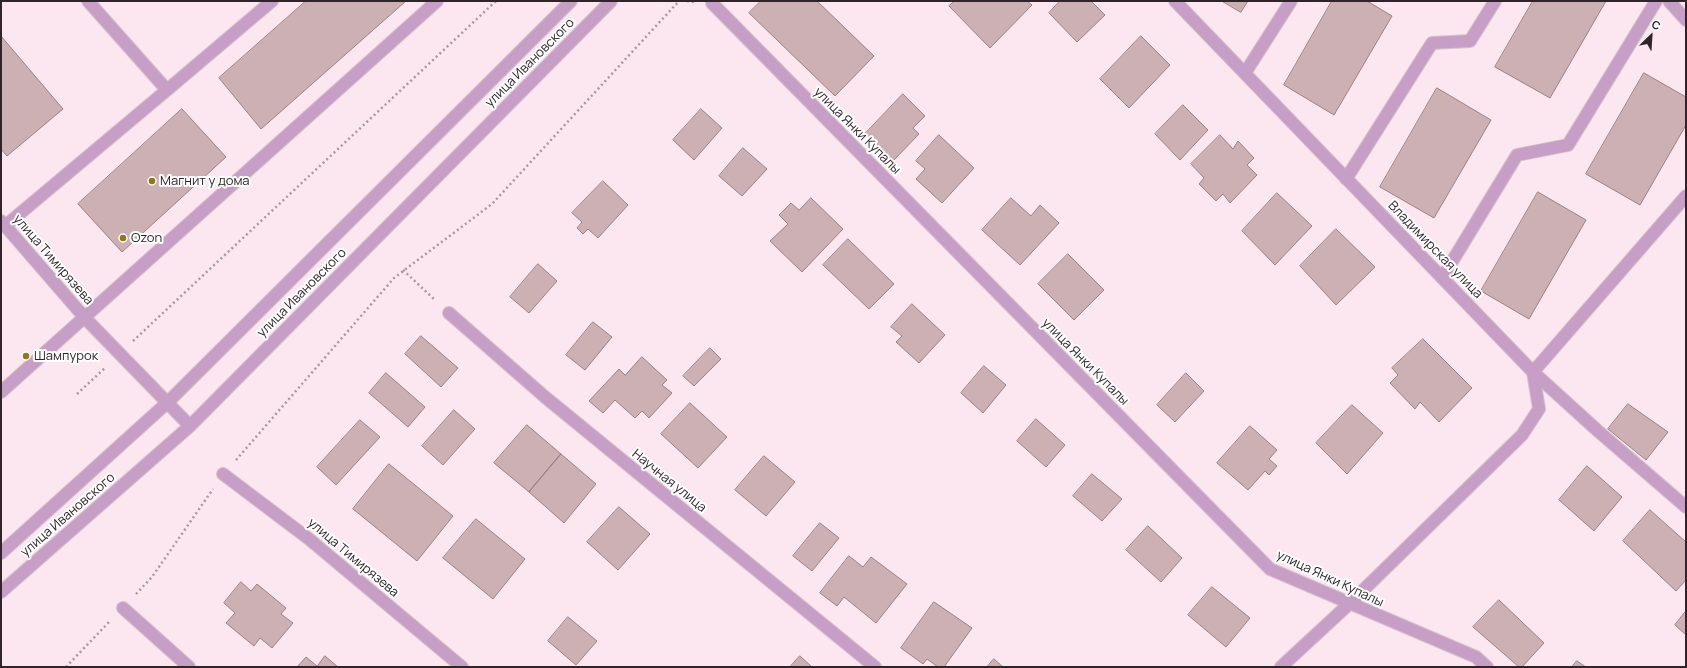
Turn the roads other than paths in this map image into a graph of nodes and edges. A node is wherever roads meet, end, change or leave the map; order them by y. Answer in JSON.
{"nodes":[{"id":1,"x":88,"y":1,"type":"edge"},
{"id":2,"x":272,"y":1,"type":"edge"},
{"id":3,"x":437,"y":1,"type":"edge"},
{"id":4,"x":571,"y":1,"type":"edge"},
{"id":5,"x":611,"y":1,"type":"edge"},
{"id":6,"x":1175,"y":1,"type":"edge"},
{"id":7,"x":1291,"y":1,"type":"edge"},
{"id":8,"x":1495,"y":1,"type":"edge"},
{"id":9,"x":1656,"y":1,"type":"edge"},
{"id":10,"x":1669,"y":1,"type":"edge"},
{"id":11,"x":712,"y":3,"type":"dead end"},
{"id":12,"x":1686,"y":20,"type":"edge"},
{"id":13,"x":1245,"y":73,"type":"junction"},
{"id":14,"x":167,"y":90,"type":"junction"},
{"id":15,"x":1346,"y":179,"type":"junction"},
{"id":16,"x":1686,"y":196,"type":"edge"},
{"id":17,"x":3,"y":223,"type":"edge"},
{"id":18,"x":1442,"y":278,"type":"junction"},
{"id":19,"x":448,"y":313,"type":"road end"},
{"id":20,"x":85,"y":318,"type":"junction"},
{"id":21,"x":1533,"y":372,"type":"junction"},
{"id":22,"x":1,"y":392,"type":"edge"},
{"id":23,"x":168,"y":402,"type":"junction"},
{"id":24,"x":190,"y":426,"type":"junction"},
{"id":25,"x":224,"y":474,"type":"road end"},
{"id":26,"x":1686,"y":507,"type":"edge"},
{"id":27,"x":1,"y":553,"type":"edge"},
{"id":28,"x":1,"y":592,"type":"edge"},
{"id":29,"x":1349,"y":604,"type":"junction"},
{"id":30,"x":123,"y":608,"type":"road end"},
{"id":31,"x":189,"y":667,"type":"edge"},
{"id":32,"x":462,"y":667,"type":"edge"},
{"id":33,"x":874,"y":667,"type":"edge"},
{"id":34,"x":1281,"y":667,"type":"edge"},
{"id":35,"x":1487,"y":667,"type":"edge"}],
"edges":[{"from":1,"to":14,"type":"street"},
{"from":2,"to":14,"type":"street"},
{"from":3,"to":20,"type":"street"},
{"from":4,"to":23,"type":"street","name":"улица Ивановского"},
{"from":5,"to":24,"type":"street","name":"улица Ивановского"},
{"from":6,"to":13,"type":"street","name":"Владимирская улица"},
{"from":7,"to":13,"type":"street"},
{"from":8,"to":15,"type":"street"},
{"from":9,"to":18,"type":"street"},
{"from":10,"to":12,"type":"street"},
{"from":11,"to":29,"type":"street","name":"улица Янки Купалы"},
{"from":13,"to":15,"type":"street","name":"Владимирская улица"},
{"from":14,"to":17,"type":"street"},
{"from":15,"to":18,"type":"street","name":"Владимирская улица"},
{"from":16,"to":21,"type":"street"},
{"from":17,"to":20,"type":"street","name":"улица Тимирязева"},
{"from":18,"to":21,"type":"street","name":"Владимирская улица"},
{"from":19,"to":33,"type":"street","name":"Научная улица"},
{"from":20,"to":22,"type":"street"},
{"from":20,"to":23,"type":"street","name":"улица Тимирязева"},
{"from":21,"to":26,"type":"street","name":"Владимирская улица"},
{"from":21,"to":29,"type":"street"},
{"from":23,"to":24,"type":"street","name":"улица Тимирязева"},
{"from":23,"to":27,"type":"street","name":"улица Ивановского"},
{"from":24,"to":28,"type":"street","name":"улица Ивановского"},
{"from":25,"to":32,"type":"street","name":"улица Тимирязева"},
{"from":29,"to":34,"type":"street"},
{"from":29,"to":35,"type":"street","name":"улица Янки Купалы"},
{"from":30,"to":31,"type":"street"}]}
